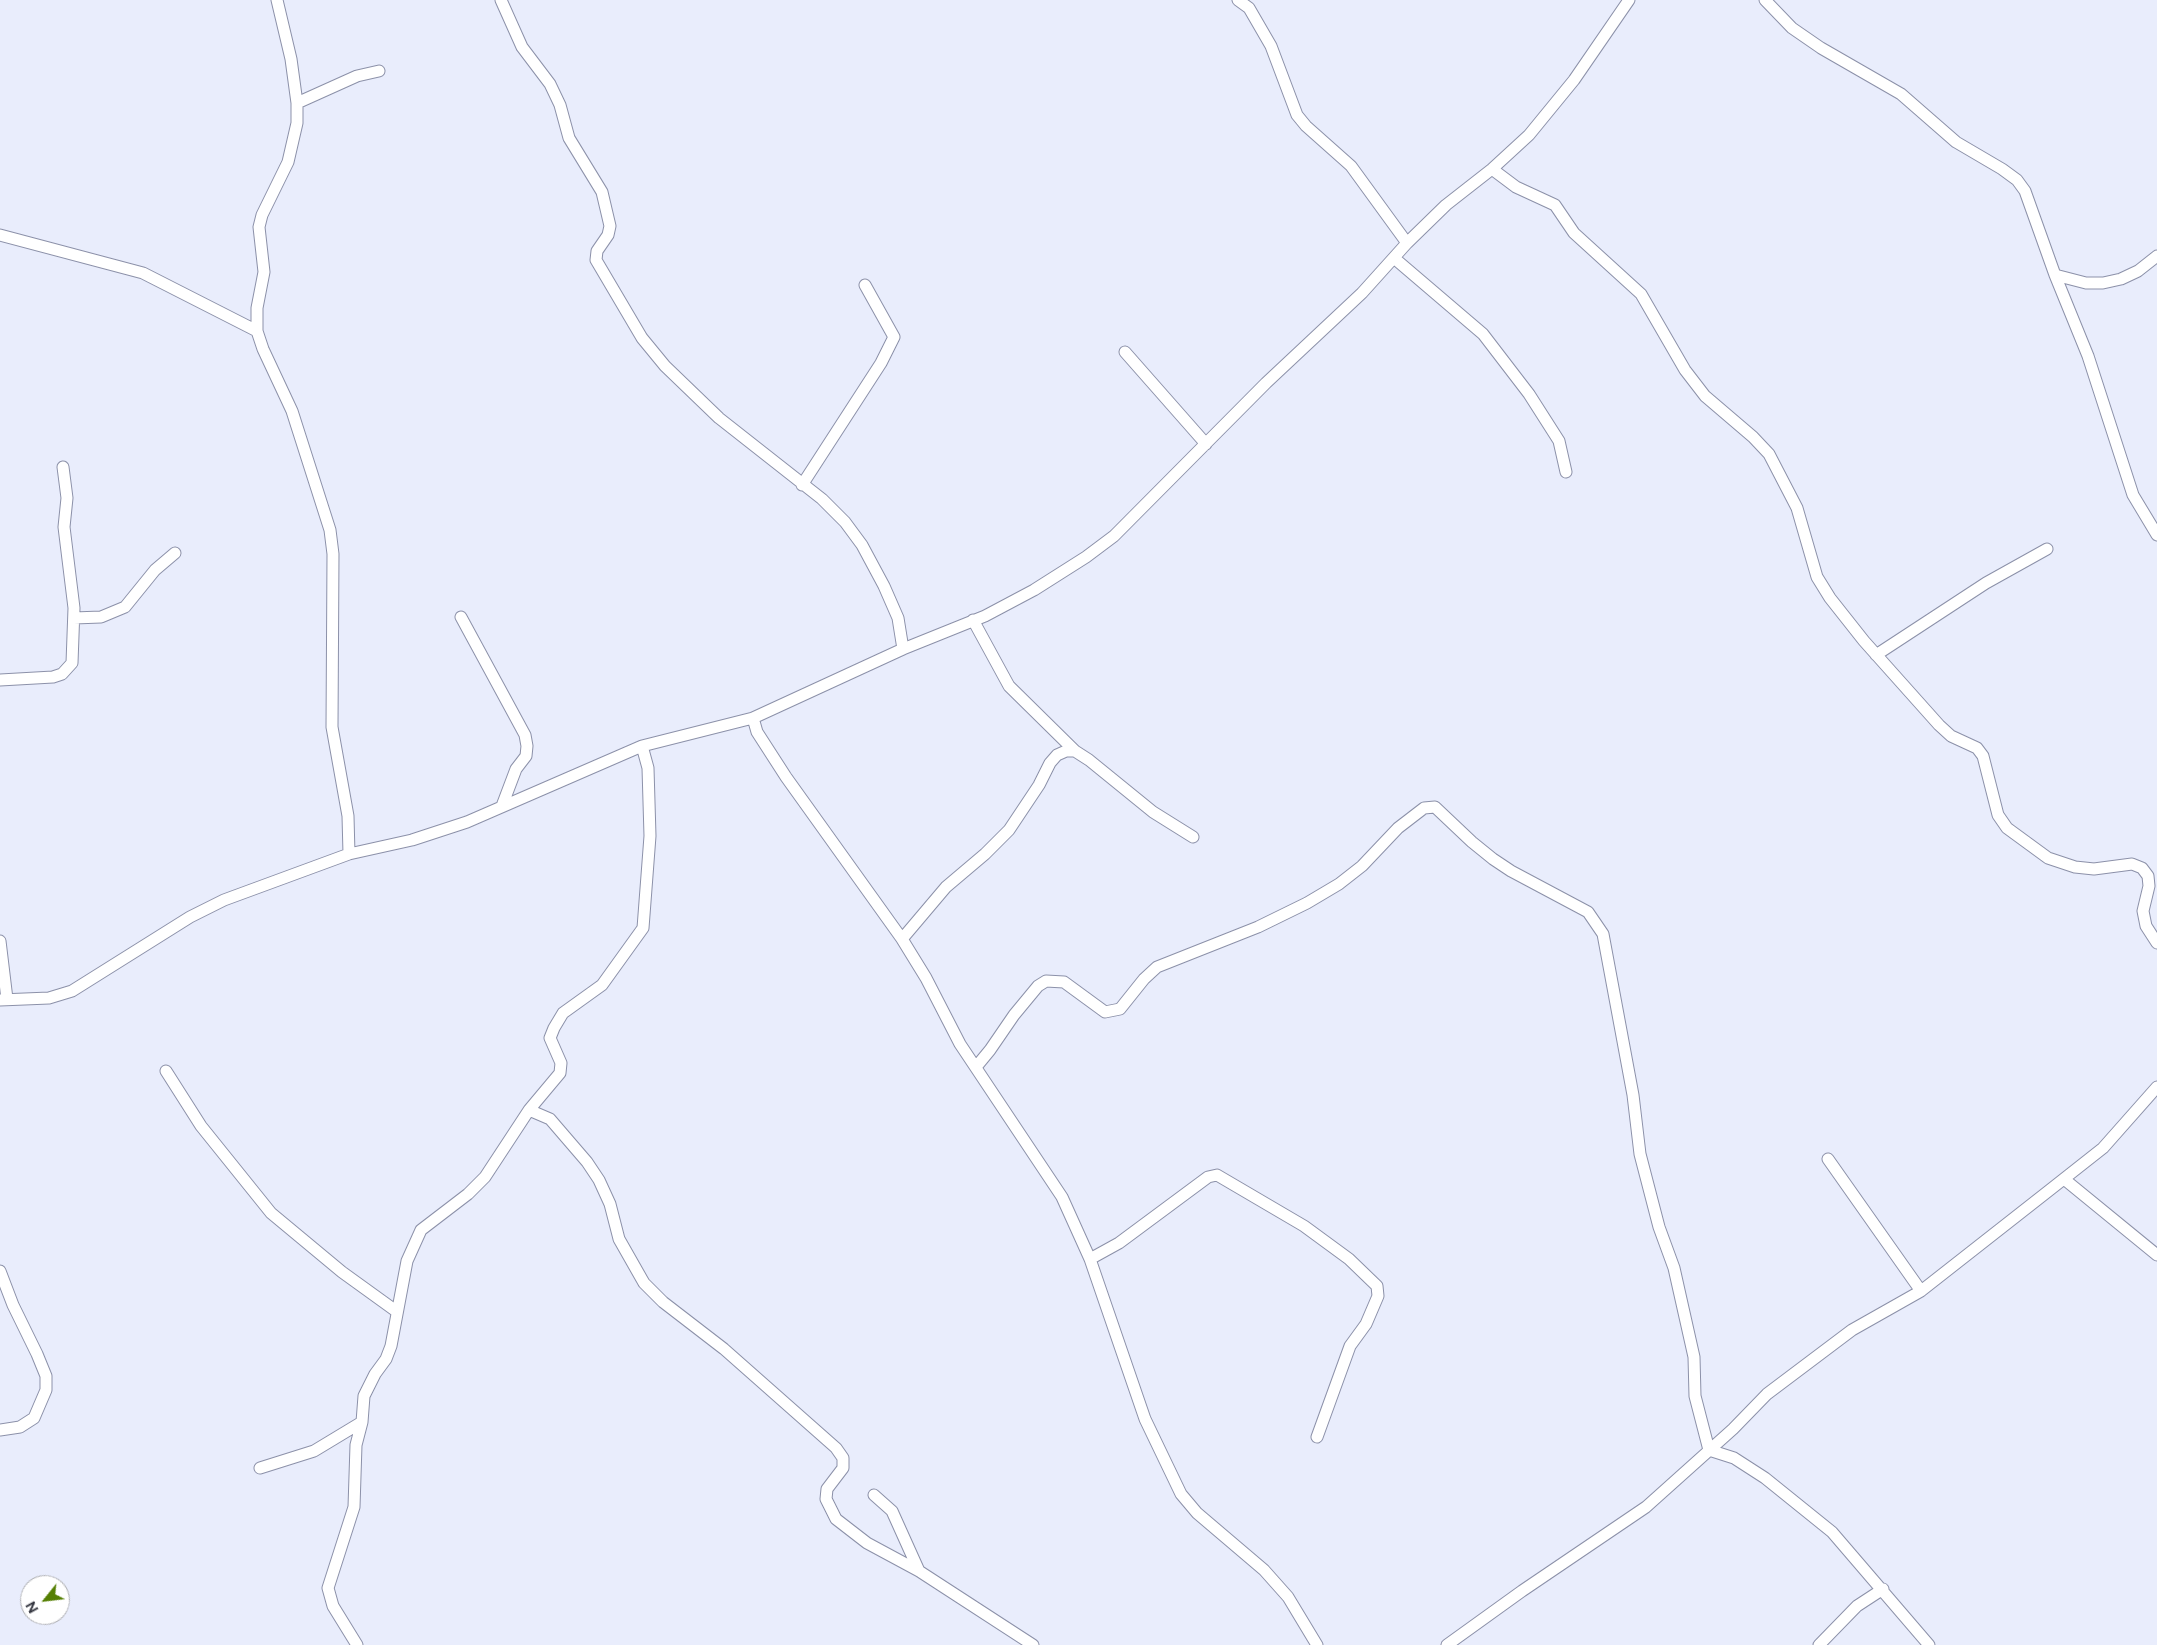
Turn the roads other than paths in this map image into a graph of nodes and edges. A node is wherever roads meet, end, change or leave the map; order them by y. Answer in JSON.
{"nodes":[{"id":1,"x":277,"y":0,"type":"edge"},
{"id":2,"x":501,"y":0,"type":"edge"},
{"id":3,"x":1238,"y":0,"type":"edge"},
{"id":4,"x":1629,"y":0,"type":"edge"},
{"id":5,"x":1765,"y":0,"type":"edge"},
{"id":6,"x":379,"y":71,"type":"dead end"},
{"id":7,"x":297,"y":103,"type":"junction"},
{"id":8,"x":1492,"y":169,"type":"junction"},
{"id":9,"x":0,"y":235,"type":"edge"},
{"id":10,"x":1407,"y":243,"type":"junction"},
{"id":11,"x":2157,"y":256,"type":"edge"},
{"id":12,"x":1394,"y":258,"type":"junction"},
{"id":13,"x":2055,"y":275,"type":"junction"},
{"id":14,"x":864,"y":285,"type":"dead end"},
{"id":15,"x":257,"y":331,"type":"junction"},
{"id":16,"x":1125,"y":352,"type":"dead end"},
{"id":17,"x":1206,"y":444,"type":"junction"},
{"id":18,"x":63,"y":467,"type":"dead end"},
{"id":19,"x":1566,"y":472,"type":"dead end"},
{"id":20,"x":802,"y":485,"type":"junction"},
{"id":21,"x":2157,"y":535,"type":"edge"},
{"id":22,"x":2048,"y":549,"type":"dead end"},
{"id":23,"x":175,"y":553,"type":"dead end"},
{"id":24,"x":461,"y":617,"type":"dead end"},
{"id":25,"x":74,"y":618,"type":"junction"},
{"id":26,"x":973,"y":620,"type":"junction"},
{"id":27,"x":904,"y":649,"type":"junction"},
{"id":28,"x":1876,"y":655,"type":"junction"},
{"id":29,"x":0,"y":680,"type":"edge"},
{"id":30,"x":753,"y":718,"type":"junction"},
{"id":31,"x":642,"y":746,"type":"junction"},
{"id":32,"x":1075,"y":751,"type":"junction"},
{"id":33,"x":502,"y":806,"type":"junction"},
{"id":34,"x":1193,"y":837,"type":"dead end"},
{"id":35,"x":350,"y":854,"type":"junction"},
{"id":36,"x":902,"y":940,"type":"junction"},
{"id":37,"x":0,"y":941,"type":"edge"},
{"id":38,"x":2157,"y":943,"type":"edge"},
{"id":39,"x":4,"y":999,"type":"edge"},
{"id":40,"x":976,"y":1067,"type":"junction"},
{"id":41,"x":166,"y":1071,"type":"dead end"},
{"id":42,"x":2157,"y":1087,"type":"edge"},
{"id":43,"x":529,"y":1110,"type":"junction"},
{"id":44,"x":1828,"y":1159,"type":"dead end"},
{"id":45,"x":2064,"y":1179,"type":"junction"},
{"id":46,"x":2157,"y":1255,"type":"edge"},
{"id":47,"x":1090,"y":1259,"type":"junction"},
{"id":48,"x":0,"y":1271,"type":"edge"},
{"id":49,"x":1921,"y":1291,"type":"junction"},
{"id":50,"x":396,"y":1311,"type":"junction"},
{"id":51,"x":362,"y":1422,"type":"junction"},
{"id":52,"x":0,"y":1430,"type":"edge"},
{"id":53,"x":1316,"y":1437,"type":"dead end"},
{"id":54,"x":1709,"y":1450,"type":"junction"},
{"id":55,"x":260,"y":1468,"type":"dead end"},
{"id":56,"x":874,"y":1495,"type":"dead end"},
{"id":57,"x":919,"y":1571,"type":"junction"},
{"id":58,"x":1882,"y":1589,"type":"junction"},
{"id":59,"x":357,"y":1645,"type":"edge"},
{"id":60,"x":1033,"y":1645,"type":"edge"},
{"id":61,"x":1317,"y":1645,"type":"edge"},
{"id":62,"x":1447,"y":1645,"type":"edge"},
{"id":63,"x":1819,"y":1645,"type":"edge"},
{"id":64,"x":1929,"y":1645,"type":"edge"}],
"edges":[{"from":1,"to":7,"type":"street"},
{"from":2,"to":20,"type":"street"},
{"from":3,"to":10,"type":"street"},
{"from":4,"to":8,"type":"street"},
{"from":5,"to":13,"type":"street"},
{"from":6,"to":7,"type":"street"},
{"from":7,"to":15,"type":"street"},
{"from":8,"to":10,"type":"street"},
{"from":8,"to":28,"type":"street"},
{"from":9,"to":15,"type":"street"},
{"from":10,"to":12,"type":"street"},
{"from":11,"to":13,"type":"street"},
{"from":12,"to":17,"type":"street"},
{"from":12,"to":19,"type":"street"},
{"from":13,"to":21,"type":"street"},
{"from":14,"to":20,"type":"street"},
{"from":15,"to":35,"type":"street"},
{"from":16,"to":17,"type":"street"},
{"from":17,"to":26,"type":"street"},
{"from":18,"to":25,"type":"street"},
{"from":20,"to":27,"type":"street"},
{"from":22,"to":28,"type":"street"},
{"from":23,"to":25,"type":"street"},
{"from":24,"to":33,"type":"street"},
{"from":25,"to":29,"type":"street"},
{"from":26,"to":27,"type":"street"},
{"from":26,"to":32,"type":"street"},
{"from":27,"to":30,"type":"street"},
{"from":28,"to":38,"type":"street"},
{"from":30,"to":31,"type":"street"},
{"from":30,"to":36,"type":"street"},
{"from":31,"to":33,"type":"street"},
{"from":31,"to":43,"type":"street"},
{"from":32,"to":34,"type":"street"},
{"from":32,"to":36,"type":"street"},
{"from":33,"to":35,"type":"street"},
{"from":35,"to":39,"type":"street"},
{"from":36,"to":40,"type":"street"},
{"from":37,"to":39,"type":"street"},
{"from":40,"to":47,"type":"street"},
{"from":40,"to":54,"type":"street"},
{"from":41,"to":50,"type":"street"},
{"from":42,"to":45,"type":"street"},
{"from":43,"to":50,"type":"street"},
{"from":43,"to":57,"type":"street"},
{"from":44,"to":49,"type":"street"},
{"from":45,"to":46,"type":"street"},
{"from":45,"to":49,"type":"street"},
{"from":47,"to":53,"type":"street"},
{"from":47,"to":61,"type":"street"},
{"from":48,"to":52,"type":"street"},
{"from":49,"to":54,"type":"street"},
{"from":50,"to":51,"type":"street"},
{"from":51,"to":55,"type":"street"},
{"from":51,"to":59,"type":"street"},
{"from":54,"to":58,"type":"street"},
{"from":54,"to":62,"type":"street"},
{"from":56,"to":57,"type":"street"},
{"from":57,"to":60,"type":"street"},
{"from":58,"to":63,"type":"street"},
{"from":58,"to":64,"type":"street"}]}
